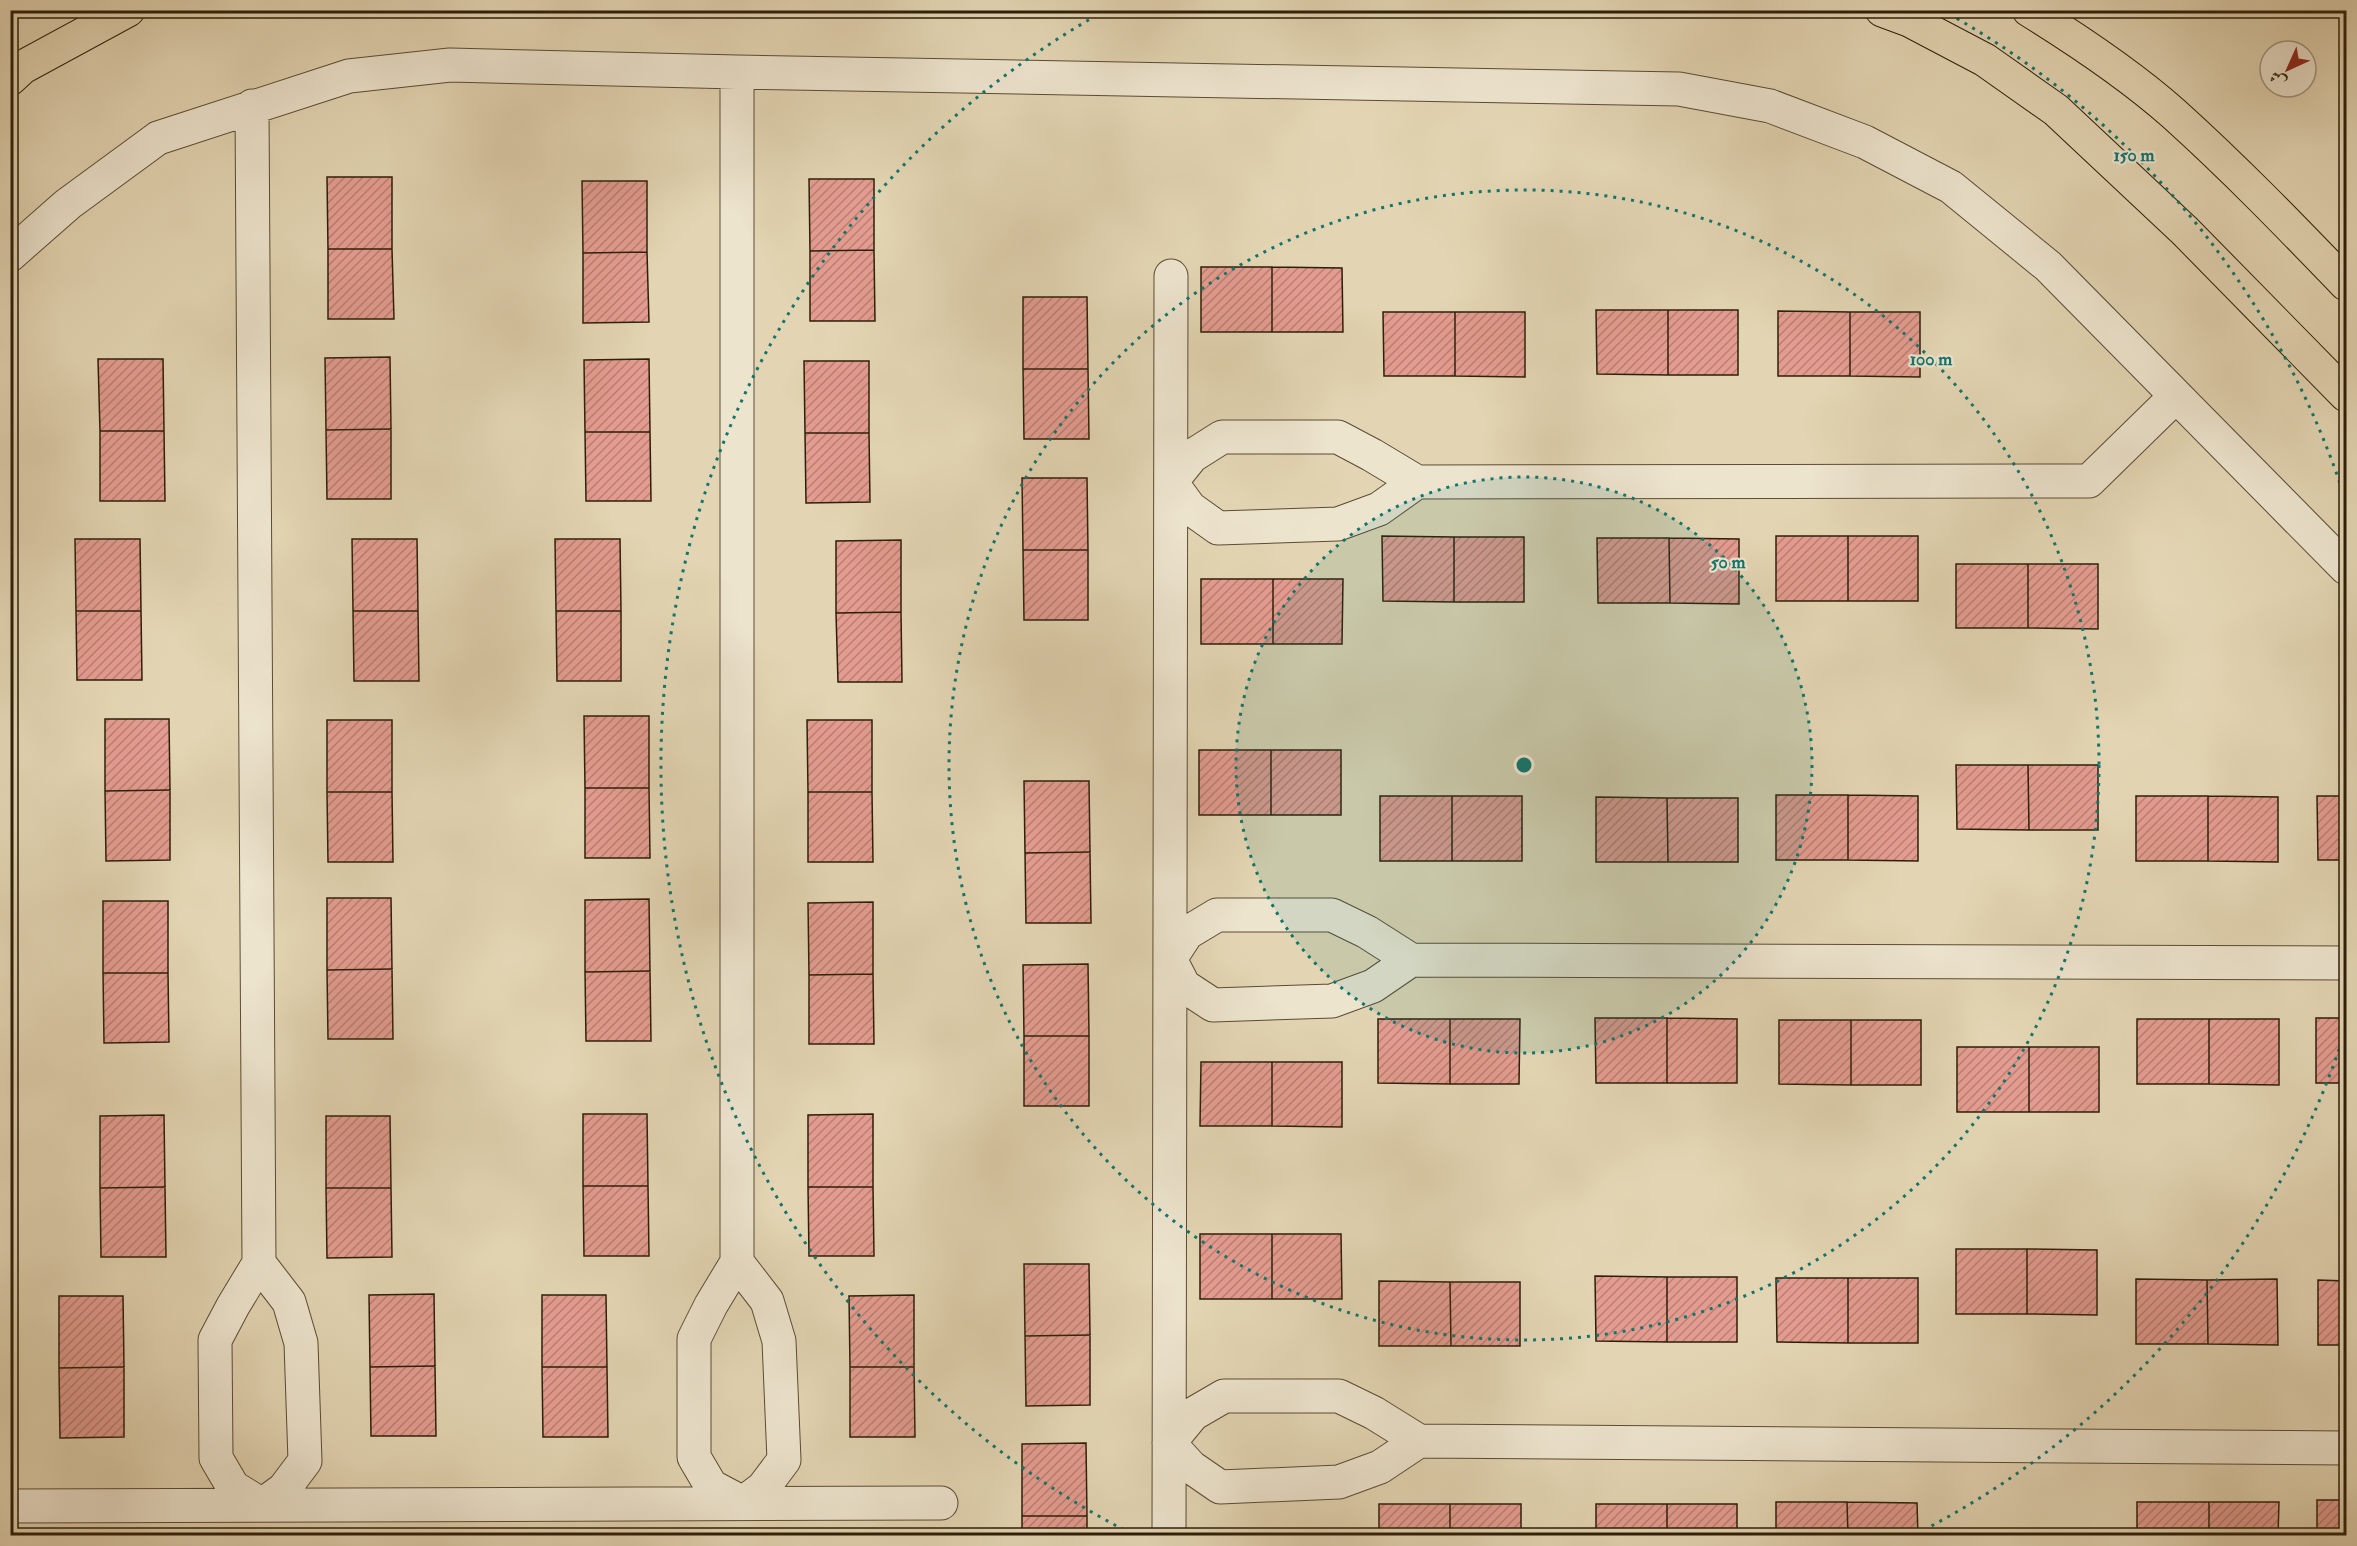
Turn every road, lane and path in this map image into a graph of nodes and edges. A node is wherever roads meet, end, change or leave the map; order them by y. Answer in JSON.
{"nodes":[{"id":1,"x":79,"y":10,"type":"edge"},
{"id":2,"x":128,"y":10,"type":"edge"},
{"id":3,"x":1882,"y":10,"type":"edge"},
{"id":4,"x":2029,"y":10,"type":"edge"},
{"id":5,"x":737,"y":72,"type":"junction"},
{"id":6,"x":17,"y":73,"type":"edge"},
{"id":7,"x":252,"y":106,"type":"junction"},
{"id":8,"x":10,"y":255,"type":"edge"},
{"id":9,"x":1171,"y":276,"type":"dead end"},
{"id":10,"x":2346,"y":284,"type":"edge"},
{"id":11,"x":2346,"y":395,"type":"edge"},
{"id":12,"x":2176,"y":396,"type":"junction"},
{"id":13,"x":1171,"y":482,"type":"junction"},
{"id":14,"x":1417,"y":482,"type":"junction"},
{"id":15,"x":2346,"y":568,"type":"edge"},
{"id":16,"x":1170,"y":959,"type":"junction"},
{"id":17,"x":1411,"y":960,"type":"junction"},
{"id":18,"x":2346,"y":963,"type":"edge"},
{"id":19,"x":737,"y":1262,"type":"junction"},
{"id":20,"x":259,"y":1263,"type":"junction"},
{"id":21,"x":1419,"y":1441,"type":"junction"},
{"id":22,"x":1169,"y":1443,"type":"junction"},
{"id":23,"x":2346,"y":1449,"type":"edge"},
{"id":24,"x":743,"y":1503,"type":"junction"},
{"id":25,"x":941,"y":1503,"type":"dead end"},
{"id":26,"x":262,"y":1505,"type":"junction"},
{"id":27,"x":10,"y":1506,"type":"edge"},
{"id":28,"x":1169,"y":1536,"type":"edge"}],
"edges":[{"from":1,"to":6,"type":"main road"},
{"from":2,"to":6,"type":"main road"},
{"from":3,"to":11,"type":"main road"},
{"from":4,"to":10,"type":"main road"},
{"from":5,"to":7,"type":"street"},
{"from":5,"to":12,"type":"street"},
{"from":5,"to":19,"type":"street"},
{"from":7,"to":8,"type":"street"},
{"from":7,"to":20,"type":"street"},
{"from":9,"to":13,"type":"street"},
{"from":12,"to":14,"type":"street"},
{"from":12,"to":15,"type":"street"},
{"from":13,"to":14,"type":"street"},
{"from":13,"to":14,"type":"street"},
{"from":13,"to":16,"type":"street"},
{"from":16,"to":17,"type":"street"},
{"from":16,"to":17,"type":"street"},
{"from":16,"to":22,"type":"street"},
{"from":17,"to":18,"type":"street"},
{"from":19,"to":24,"type":"street"},
{"from":19,"to":24,"type":"street"},
{"from":20,"to":26,"type":"street"},
{"from":20,"to":26,"type":"street"},
{"from":21,"to":22,"type":"street"},
{"from":21,"to":22,"type":"street"},
{"from":21,"to":23,"type":"street"},
{"from":22,"to":28,"type":"street"},
{"from":24,"to":25,"type":"street"},
{"from":24,"to":26,"type":"street"},
{"from":26,"to":27,"type":"street"}]}
